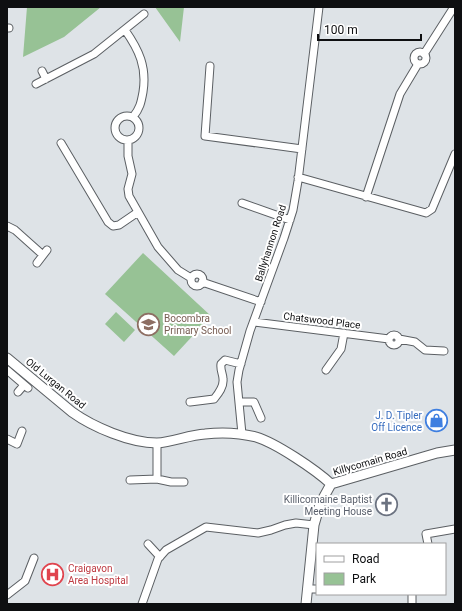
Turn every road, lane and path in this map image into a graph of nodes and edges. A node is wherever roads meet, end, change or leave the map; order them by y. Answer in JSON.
{"nodes":[{"id":1,"x":319,"y":7,"type":"edge"},
{"id":2,"x":454,"y":7,"type":"edge"},
{"id":3,"x":144,"y":14,"type":"dead end"},
{"id":4,"x":125,"y":30,"type":"junction"},
{"id":5,"x":210,"y":66,"type":"dead end"},
{"id":6,"x":42,"y":71,"type":"dead end"},
{"id":7,"x":46,"y":79,"type":"junction"},
{"id":8,"x":36,"y":84,"type":"dead end"},
{"id":9,"x":133,"y":117,"type":"junction"},
{"id":10,"x":128,"y":141,"type":"junction"},
{"id":11,"x":61,"y":143,"type":"dead end"},
{"id":12,"x":302,"y":149,"type":"junction"},
{"id":13,"x":455,"y":154,"type":"edge"},
{"id":14,"x":298,"y":178,"type":"junction"},
{"id":15,"x":366,"y":197,"type":"junction"},
{"id":16,"x":242,"y":203,"type":"dead end"},
{"id":17,"x":138,"y":212,"type":"junction"},
{"id":18,"x":290,"y":220,"type":"junction"},
{"id":19,"x":7,"y":226,"type":"edge"},
{"id":20,"x":37,"y":264,"type":"dead end"},
{"id":21,"x":261,"y":302,"type":"junction"},
{"id":22,"x":254,"y":322,"type":"junction"},
{"id":23,"x":344,"y":333,"type":"junction"},
{"id":24,"x":444,"y":351,"type":"dead end"},
{"id":25,"x":7,"y":358,"type":"edge"},
{"id":26,"x":241,"y":364,"type":"junction"},
{"id":27,"x":7,"y":370,"type":"edge"},
{"id":28,"x":326,"y":370,"type":"dead end"},
{"id":29,"x":18,"y":392,"type":"dead end"},
{"id":30,"x":190,"y":402,"type":"dead end"},
{"id":31,"x":239,"y":402,"type":"junction"},
{"id":32,"x":261,"y":418,"type":"dead end"},
{"id":33,"x":22,"y":431,"type":"dead end"},
{"id":34,"x":242,"y":434,"type":"junction"},
{"id":35,"x":7,"y":439,"type":"edge"},
{"id":36,"x":138,"y":440,"type":"joint"},
{"id":37,"x":157,"y":442,"type":"junction"},
{"id":38,"x":455,"y":450,"type":"edge"},
{"id":39,"x":157,"y":479,"type":"junction"},
{"id":40,"x":130,"y":480,"type":"dead end"},
{"id":41,"x":184,"y":482,"type":"dead end"},
{"id":42,"x":331,"y":484,"type":"junction"},
{"id":43,"x":314,"y":525,"type":"junction"},
{"id":44,"x":455,"y":529,"type":"edge"},
{"id":45,"x":428,"y":543,"type":"edge"},
{"id":46,"x":148,"y":544,"type":"dead end"},
{"id":47,"x":160,"y":556,"type":"junction"},
{"id":48,"x":34,"y":558,"type":"dead end"},
{"id":49,"x":312,"y":589,"type":"edge"},
{"id":50,"x":7,"y":595,"type":"edge"},
{"id":51,"x":142,"y":604,"type":"edge"},
{"id":52,"x":306,"y":604,"type":"edge"}],
"edges":[{"from":1,"to":12,"type":"street","name":"Ballyhannon Road"},
{"from":2,"to":15,"type":"street"},
{"from":3,"to":4,"type":"street"},
{"from":4,"to":7,"type":"street"},
{"from":4,"to":9,"type":"street"},
{"from":5,"to":12,"type":"street"},
{"from":6,"to":7,"type":"street"},
{"from":7,"to":8,"type":"street"},
{"from":9,"to":10,"type":"street"},
{"from":9,"to":10,"type":"street"},
{"from":10,"to":17,"type":"street"},
{"from":11,"to":17,"type":"street"},
{"from":12,"to":14,"type":"street","name":"Ballyhannon Road"},
{"from":13,"to":15,"type":"street"},
{"from":14,"to":15,"type":"street"},
{"from":14,"to":18,"type":"street","name":"Ballyhannon Road"},
{"from":16,"to":18,"type":"street"},
{"from":17,"to":21,"type":"street"},
{"from":18,"to":21,"type":"street","name":"Ballyhannon Road"},
{"from":19,"to":20,"type":"street"},
{"from":21,"to":22,"type":"street","name":"Ballyhannon Road"},
{"from":22,"to":23,"type":"street","name":"Chatswood Place"},
{"from":22,"to":26,"type":"street","name":"Ballyhannon Road"},
{"from":23,"to":24,"type":"street","name":"Chatswood Place"},
{"from":23,"to":28,"type":"street"},
{"from":25,"to":36,"type":"street","name":"Old Lurgan Road"},
{"from":26,"to":30,"type":"street"},
{"from":26,"to":31,"type":"street","name":"Ballyhannon Road"},
{"from":27,"to":29,"type":"street"},
{"from":31,"to":32,"type":"street"},
{"from":31,"to":34,"type":"street","name":"Ballyhannon Road"},
{"from":33,"to":35,"type":"street"},
{"from":34,"to":37,"type":"street","name":"Killycomain Road"},
{"from":34,"to":42,"type":"street","name":"Killycomain Road"},
{"from":36,"to":37,"type":"street","name":"Killycomain Road"},
{"from":37,"to":39,"type":"street"},
{"from":38,"to":42,"type":"street","name":"Killycomain Road"},
{"from":39,"to":40,"type":"street"},
{"from":39,"to":41,"type":"street"},
{"from":42,"to":43,"type":"street"},
{"from":43,"to":47,"type":"street"},
{"from":43,"to":49,"type":"street"},
{"from":44,"to":45,"type":"street"},
{"from":46,"to":47,"type":"street"},
{"from":47,"to":51,"type":"street"},
{"from":48,"to":50,"type":"street"},
{"from":49,"to":52,"type":"street"}]}
